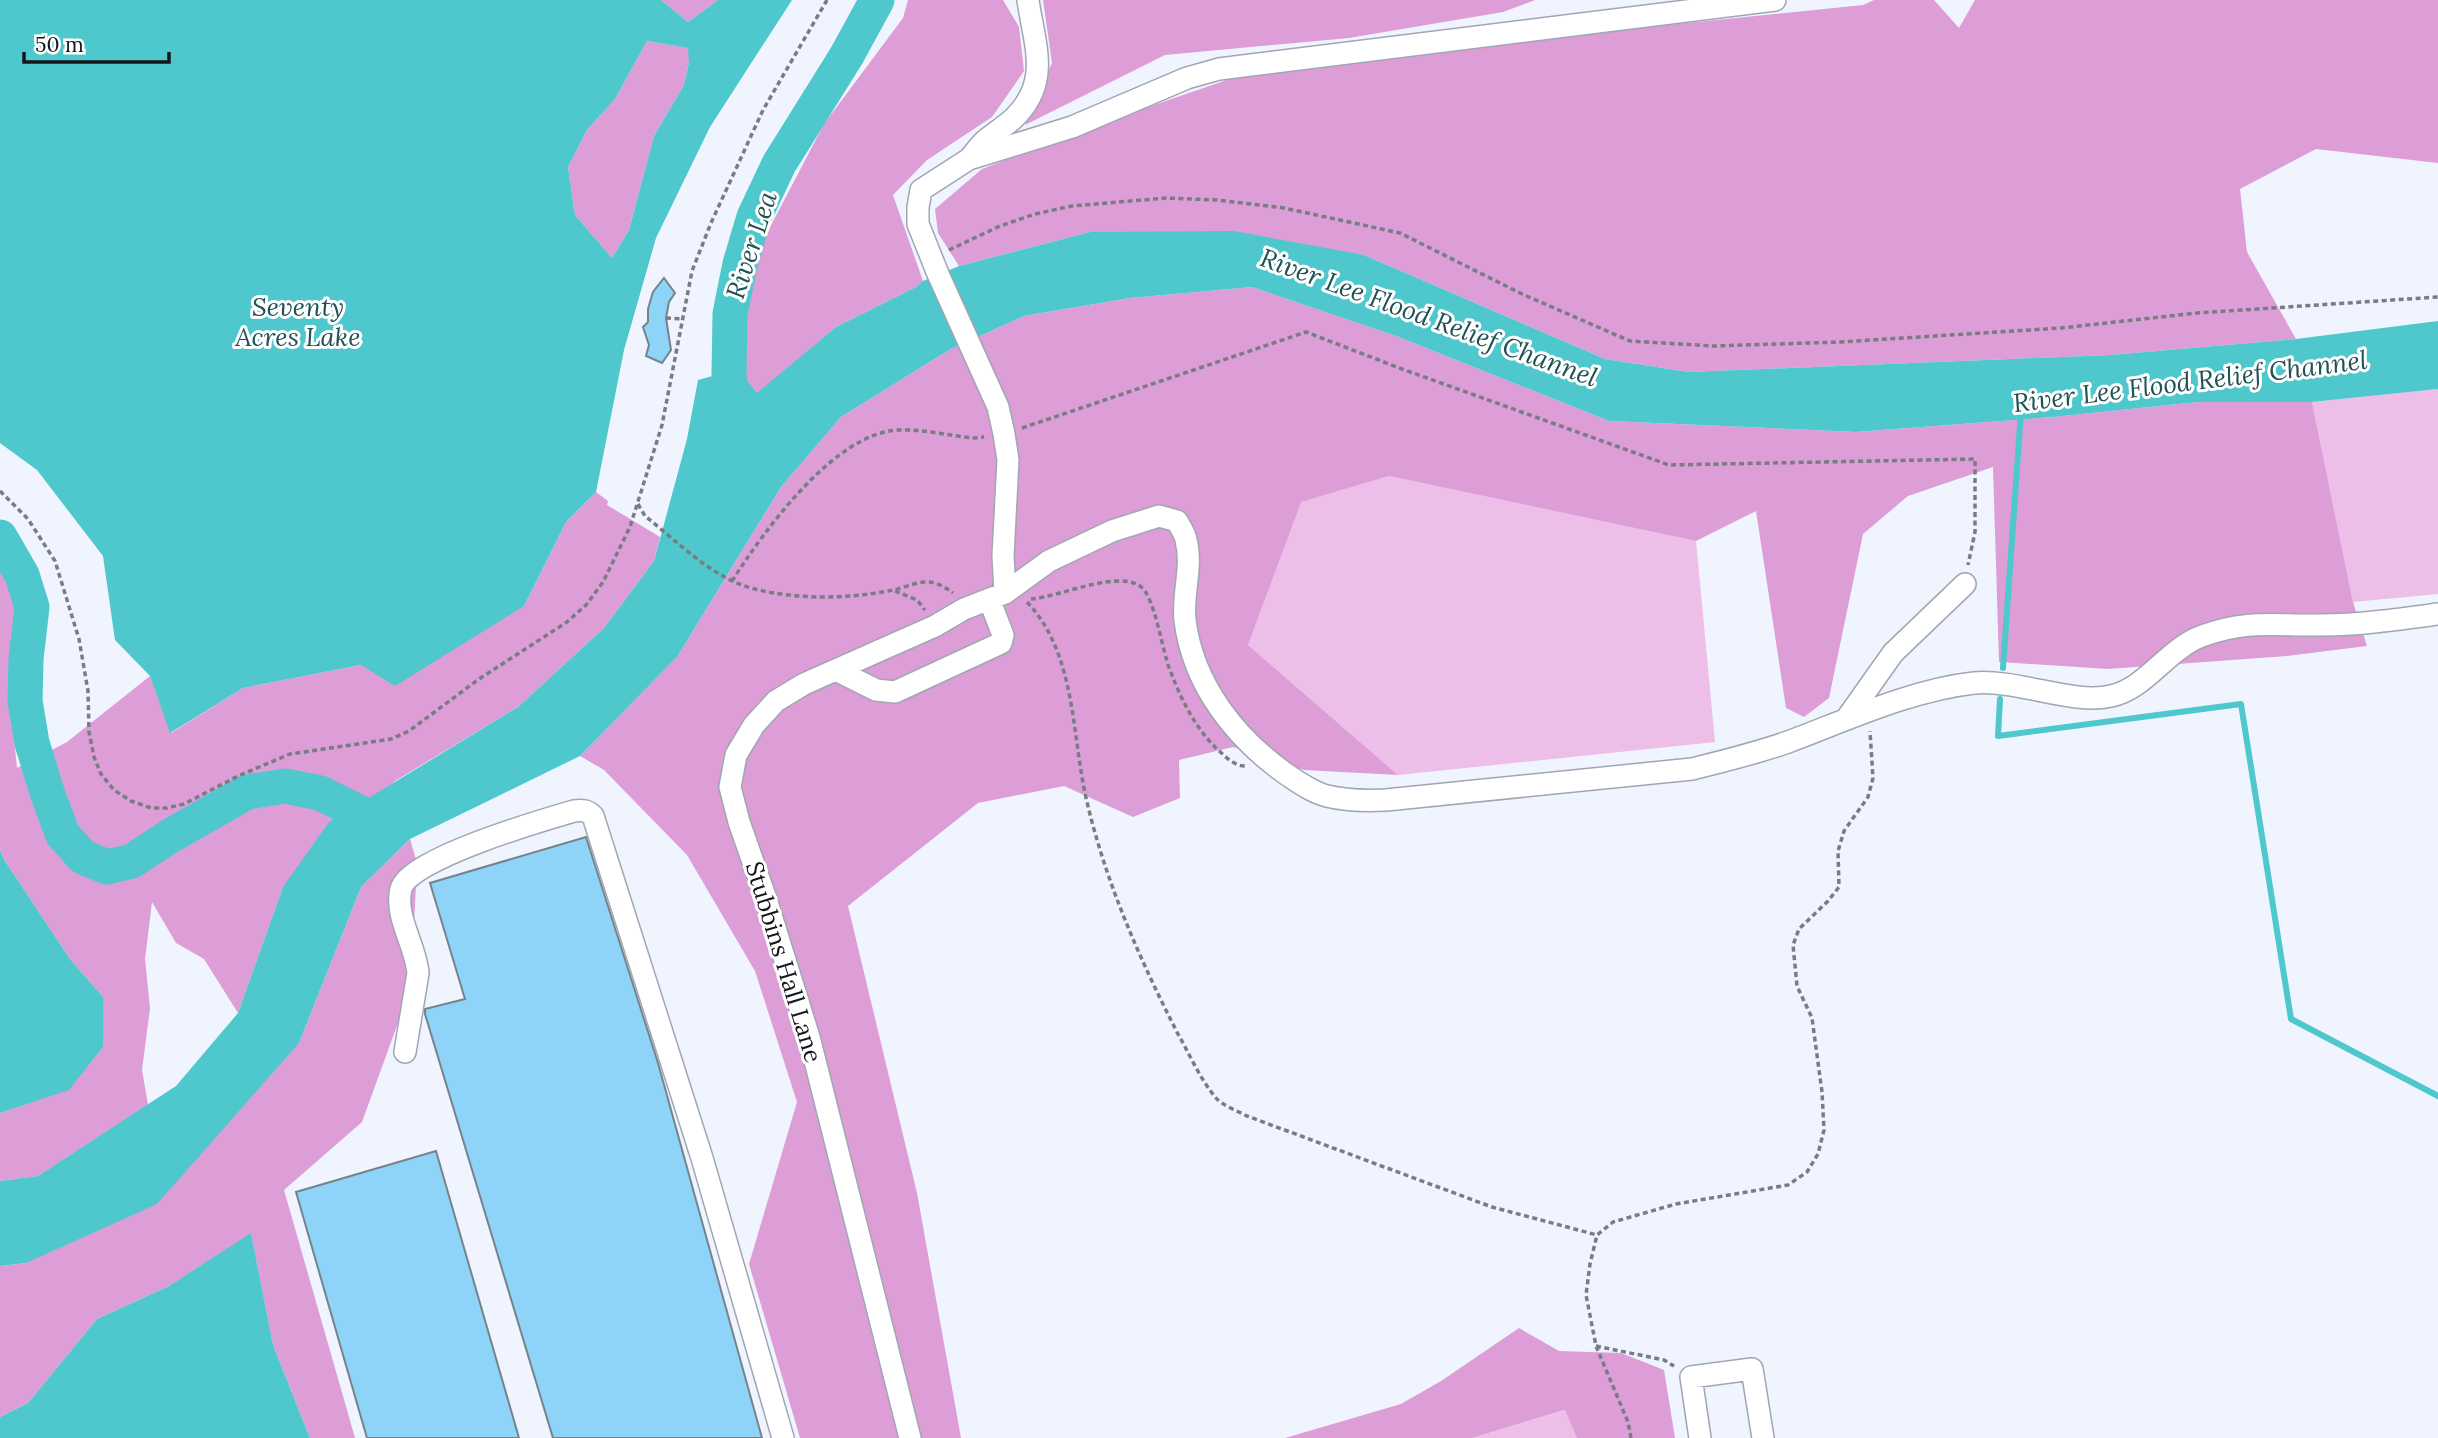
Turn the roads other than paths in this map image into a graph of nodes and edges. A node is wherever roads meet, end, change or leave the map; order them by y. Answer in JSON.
{"nodes":[{"id":1,"x":1028,"y":0,"type":"edge"},
{"id":2,"x":1775,"y":0,"type":"edge"},
{"id":3,"x":969,"y":159,"type":"junction"},
{"id":4,"x":1965,"y":584,"type":"road end"},
{"id":5,"x":997,"y":596,"type":"junction"},
{"id":6,"x":2438,"y":614,"type":"edge"},
{"id":7,"x":836,"y":670,"type":"junction"},
{"id":8,"x":1847,"y":718,"type":"junction"},
{"id":9,"x":405,"y":1052,"type":"dead end"},
{"id":10,"x":783,"y":1438,"type":"edge"},
{"id":11,"x":910,"y":1438,"type":"edge"},
{"id":12,"x":1700,"y":1438,"type":"edge"},
{"id":13,"x":1763,"y":1438,"type":"edge"}],
"edges":[{"from":1,"to":3,"type":"lane"},
{"from":2,"to":3,"type":"lane"},
{"from":3,"to":5,"type":"lane"},
{"from":4,"to":8,"type":"lane"},
{"from":5,"to":7,"type":"lane","name":"Stubbins Hall Lane"},
{"from":5,"to":7,"type":"lane"},
{"from":5,"to":8,"type":"lane","name":"Stubbins Hall Lane"},
{"from":6,"to":8,"type":"lane"},
{"from":7,"to":11,"type":"lane","name":"Stubbins Hall Lane"},
{"from":9,"to":10,"type":"lane"},
{"from":12,"to":13,"type":"lane"}]}
